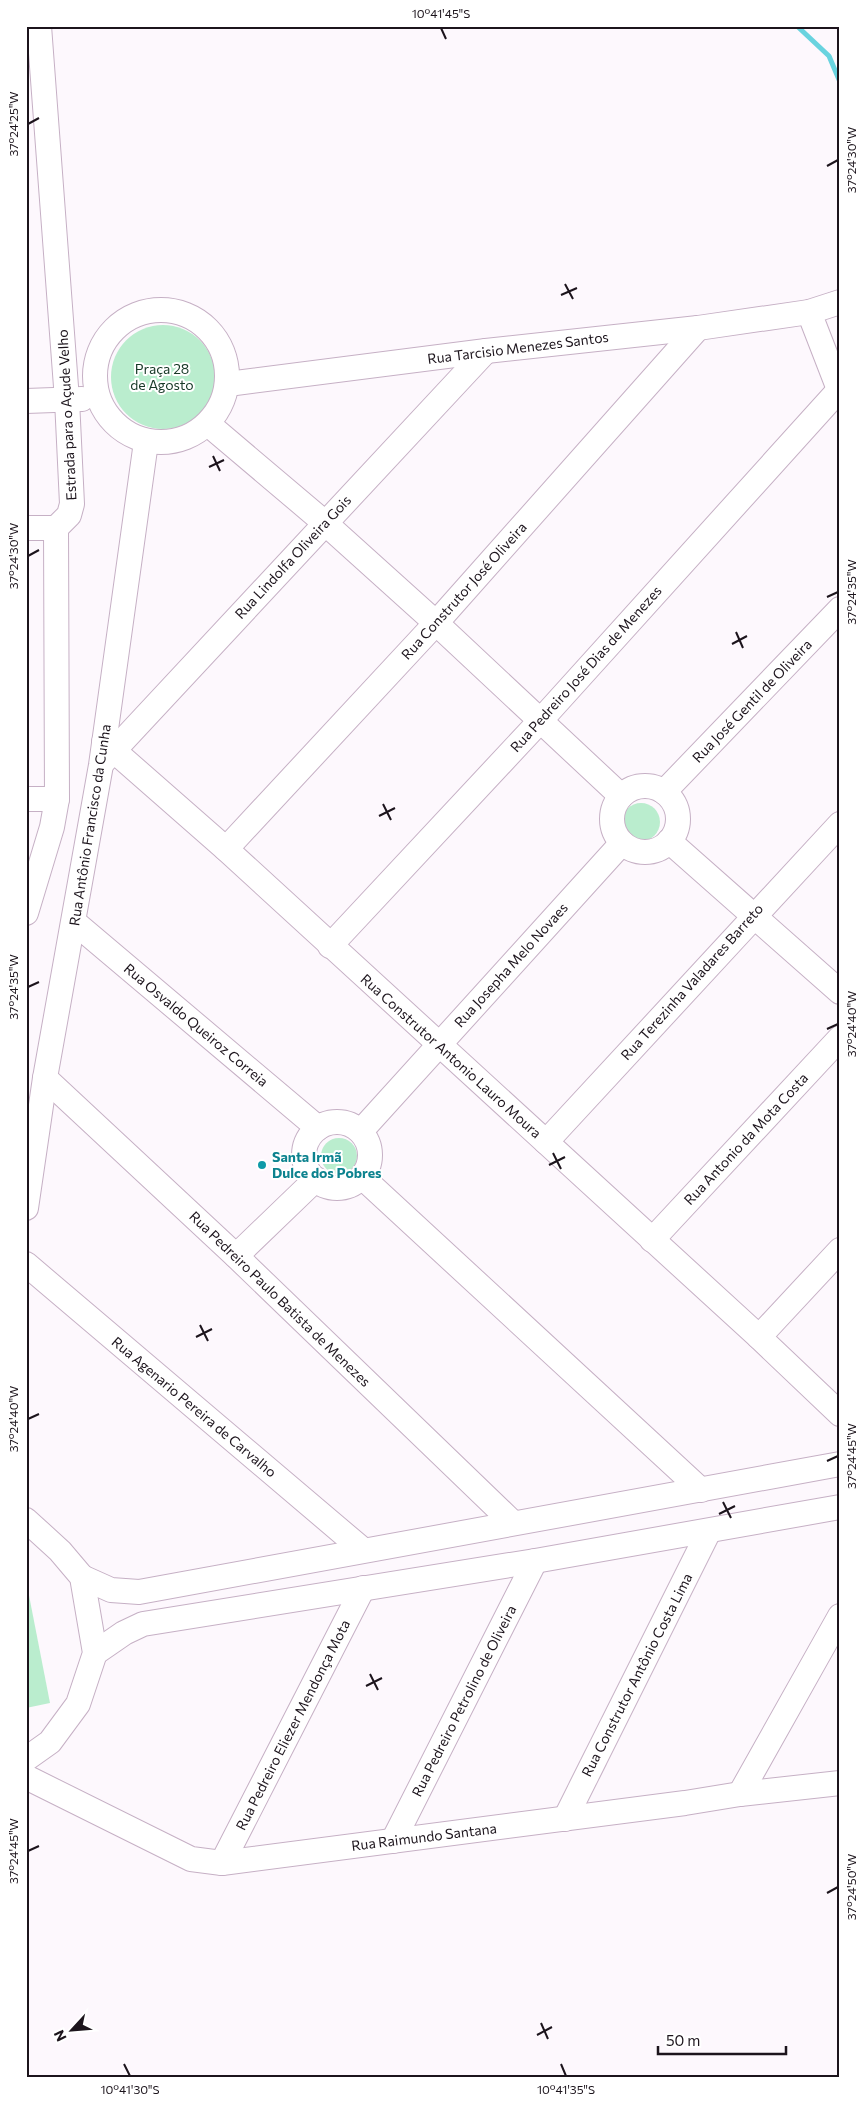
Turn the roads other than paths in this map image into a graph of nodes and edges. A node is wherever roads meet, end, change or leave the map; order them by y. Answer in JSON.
{"nodes":[{"id":1,"x":39,"y":26,"type":"edge"},
{"id":2,"x":840,"y":302,"type":"edge"},
{"id":3,"x":809,"y":312,"type":"junction"},
{"id":4,"x":698,"y":328,"type":"junction"},
{"id":5,"x":486,"y":352,"type":"junction"},
{"id":6,"x":228,"y":384,"type":"junction"},
{"id":7,"x":839,"y":391,"type":"edge"},
{"id":8,"x":98,"y":397,"type":"junction"},
{"id":9,"x":67,"y":400,"type":"junction"},
{"id":10,"x":26,"y":401,"type":"edge"},
{"id":11,"x":208,"y":424,"type":"junction"},
{"id":12,"x":146,"y":442,"type":"junction"},
{"id":13,"x":325,"y":523,"type":"junction"},
{"id":14,"x":26,"y":528,"type":"edge"},
{"id":15,"x":56,"y":528,"type":"junction"},
{"id":16,"x":840,"y":609,"type":"edge"},
{"id":17,"x":436,"y":623,"type":"junction"},
{"id":18,"x":541,"y":720,"type":"junction"},
{"id":19,"x":106,"y":752,"type":"junction"},
{"id":20,"x":664,"y":792,"type":"junction"},
{"id":21,"x":621,"y":796,"type":"junction"},
{"id":22,"x":57,"y":799,"type":"junction"},
{"id":23,"x":26,"y":800,"type":"edge"},
{"id":24,"x":840,"y":824,"type":"edge"},
{"id":25,"x":669,"y":841,"type":"junction"},
{"id":26,"x":622,"y":843,"type":"junction"},
{"id":27,"x":226,"y":849,"type":"junction"},
{"id":28,"x":26,"y":913,"type":"edge"},
{"id":29,"x":754,"y":915,"type":"junction"},
{"id":30,"x":74,"y":922,"type":"junction"},
{"id":31,"x":330,"y":946,"type":"junction"},
{"id":32,"x":840,"y":992,"type":"edge"},
{"id":33,"x":840,"y":1038,"type":"edge"},
{"id":34,"x":438,"y":1045,"type":"junction"},
{"id":35,"x":45,"y":1078,"type":"junction"},
{"id":36,"x":318,"y":1128,"type":"junction"},
{"id":37,"x":361,"y":1132,"type":"junction"},
{"id":38,"x":546,"y":1142,"type":"junction"},
{"id":39,"x":362,"y":1177,"type":"junction"},
{"id":40,"x":316,"y":1180,"type":"junction"},
{"id":41,"x":26,"y":1208,"type":"edge"},
{"id":42,"x":652,"y":1240,"type":"junction"},
{"id":43,"x":840,"y":1250,"type":"edge"},
{"id":44,"x":236,"y":1256,"type":"junction"},
{"id":45,"x":26,"y":1264,"type":"edge"},
{"id":46,"x":759,"y":1337,"type":"junction"},
{"id":47,"x":840,"y":1414,"type":"edge"},
{"id":48,"x":840,"y":1464,"type":"edge"},
{"id":49,"x":701,"y":1490,"type":"junction"},
{"id":50,"x":840,"y":1507,"type":"edge"},
{"id":51,"x":26,"y":1520,"type":"edge"},
{"id":52,"x":512,"y":1522,"type":"junction"},
{"id":53,"x":709,"y":1531,"type":"junction"},
{"id":54,"x":363,"y":1550,"type":"junction"},
{"id":55,"x":535,"y":1560,"type":"junction"},
{"id":56,"x":82,"y":1577,"type":"junction"},
{"id":57,"x":363,"y":1588,"type":"junction"},
{"id":58,"x":840,"y":1616,"type":"edge"},
{"id":59,"x":832,"y":1643,"type":"edge"},
{"id":60,"x":95,"y":1653,"type":"junction"},
{"id":61,"x":26,"y":1759,"type":"edge"},
{"id":62,"x":26,"y":1777,"type":"edge"},
{"id":63,"x":840,"y":1783,"type":"edge"},
{"id":64,"x":740,"y":1794,"type":"junction"},
{"id":65,"x":565,"y":1819,"type":"junction"},
{"id":66,"x":393,"y":1841,"type":"junction"},
{"id":67,"x":222,"y":1863,"type":"junction"}],
"edges":[{"from":1,"to":9,"type":"street","name":"Estrada para o Açude Velho"},
{"from":2,"to":3,"type":"street","name":"Rua Tarcisio Menezes Santos"},
{"from":3,"to":4,"type":"street","name":"Rua Tarcisio Menezes Santos"},
{"from":3,"to":7,"type":"street"},
{"from":4,"to":5,"type":"street","name":"Rua Tarcisio Menezes Santos"},
{"from":4,"to":17,"type":"street","name":"Rua Construtor José Oliveira"},
{"from":5,"to":6,"type":"street","name":"Rua Tarcisio Menezes Santos"},
{"from":5,"to":13,"type":"street","name":"Rua Lindolfa Oliveira Gois"},
{"from":6,"to":8,"type":"street"},
{"from":6,"to":11,"type":"street"},
{"from":7,"to":18,"type":"street","name":"Rua Pedreiro José Dias de Menezes"},
{"from":8,"to":9,"type":"street"},
{"from":8,"to":12,"type":"street"},
{"from":9,"to":10,"type":"street"},
{"from":9,"to":15,"type":"street","name":"Estrada para o Açude Velho"},
{"from":11,"to":12,"type":"street"},
{"from":11,"to":13,"type":"street"},
{"from":12,"to":19,"type":"street","name":"Rua Antônio Francisco da Cunha"},
{"from":13,"to":17,"type":"street"},
{"from":13,"to":19,"type":"street","name":"Rua Lindolfa Oliveira Gois"},
{"from":14,"to":15,"type":"street"},
{"from":15,"to":22,"type":"street"},
{"from":16,"to":20,"type":"street","name":"Rua José Gentil de Oliveira"},
{"from":17,"to":18,"type":"street"},
{"from":17,"to":27,"type":"street","name":"Rua Construtor José Oliveira"},
{"from":18,"to":21,"type":"street"},
{"from":18,"to":31,"type":"street","name":"Rua Pedreiro José Dias de Menezes"},
{"from":19,"to":27,"type":"street","name":"Rua Construtor Antonio Lauro Moura"},
{"from":19,"to":30,"type":"street","name":"Rua Antônio Francisco da Cunha"},
{"from":20,"to":21,"type":"street"},
{"from":20,"to":25,"type":"street"},
{"from":21,"to":26,"type":"street"},
{"from":22,"to":23,"type":"street"},
{"from":22,"to":28,"type":"street"},
{"from":24,"to":29,"type":"street","name":"Rua Terezinha Valadares Barreto"},
{"from":25,"to":26,"type":"street"},
{"from":25,"to":29,"type":"street"},
{"from":26,"to":34,"type":"street","name":"Rua Josepha Melo Novaes"},
{"from":27,"to":31,"type":"street","name":"Rua Construtor Antonio Lauro Moura"},
{"from":29,"to":32,"type":"street"},
{"from":29,"to":38,"type":"street","name":"Rua Terezinha Valadares Barreto"},
{"from":30,"to":35,"type":"street","name":"Rua Antônio Francisco da Cunha"},
{"from":30,"to":36,"type":"street","name":"Rua Osvaldo Queiroz Correia"},
{"from":31,"to":34,"type":"street","name":"Rua Construtor Antonio Lauro Moura"},
{"from":33,"to":42,"type":"street","name":"Rua Antonio da Mota Costa"},
{"from":34,"to":37,"type":"street","name":"Rua Josepha Melo Novaes"},
{"from":34,"to":38,"type":"street","name":"Rua Construtor Antonio Lauro Moura"},
{"from":35,"to":41,"type":"street","name":"Rua Antônio Francisco da Cunha"},
{"from":35,"to":44,"type":"street","name":"Rua Pedreiro Paulo Batista de Menezes"},
{"from":36,"to":37,"type":"street"},
{"from":36,"to":40,"type":"street"},
{"from":37,"to":39,"type":"street"},
{"from":38,"to":42,"type":"street","name":"Rua Construtor Antonio Lauro Moura"},
{"from":39,"to":40,"type":"street"},
{"from":39,"to":49,"type":"street"},
{"from":40,"to":44,"type":"street"},
{"from":42,"to":46,"type":"street","name":"Rua Construtor Antonio Lauro Moura"},
{"from":43,"to":46,"type":"street"},
{"from":44,"to":52,"type":"street","name":"Rua Pedreiro Paulo Batista de Menezes"},
{"from":45,"to":54,"type":"street","name":"Rua Agenario Pereira de Carvalho"},
{"from":46,"to":47,"type":"street","name":"Rua Construtor Antonio Lauro Moura"},
{"from":48,"to":49,"type":"street"},
{"from":49,"to":52,"type":"street"},
{"from":50,"to":53,"type":"street"},
{"from":51,"to":56,"type":"street"},
{"from":52,"to":54,"type":"street"},
{"from":53,"to":55,"type":"street"},
{"from":53,"to":65,"type":"street","name":"Rua Construtor Antônio Costa Lima"},
{"from":54,"to":56,"type":"street"},
{"from":55,"to":57,"type":"street"},
{"from":55,"to":66,"type":"street","name":"Rua Pedreiro Petrolino de Oliveira"},
{"from":56,"to":60,"type":"street"},
{"from":57,"to":60,"type":"street"},
{"from":57,"to":67,"type":"street","name":"Rua Pedreiro Eliezer Mendonça Mota"},
{"from":58,"to":59,"type":"street"},
{"from":59,"to":64,"type":"street"},
{"from":60,"to":61,"type":"street"},
{"from":62,"to":67,"type":"street","name":"Rua Raimundo Santana"},
{"from":63,"to":64,"type":"street","name":"Rua Raimundo Santana"},
{"from":64,"to":65,"type":"street","name":"Rua Raimundo Santana"},
{"from":65,"to":66,"type":"street","name":"Rua Raimundo Santana"},
{"from":66,"to":67,"type":"street","name":"Rua Raimundo Santana"}]}
